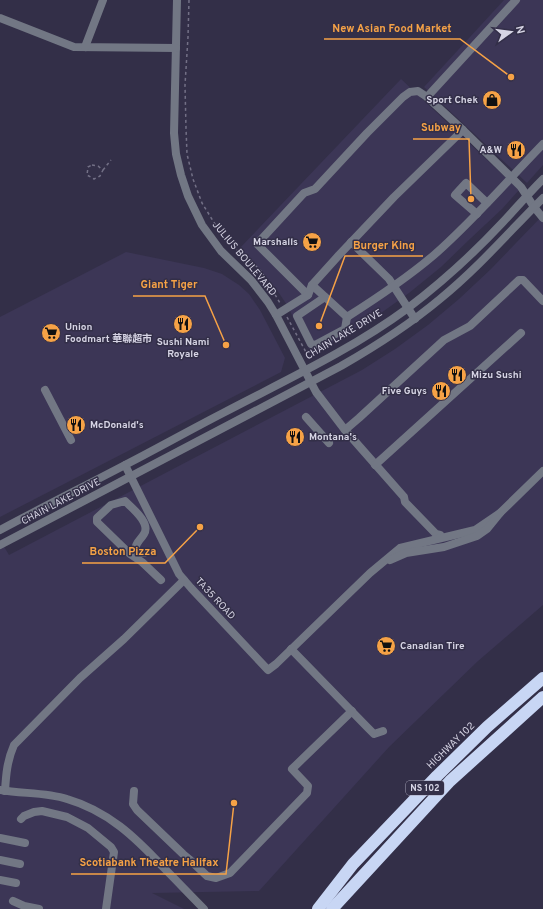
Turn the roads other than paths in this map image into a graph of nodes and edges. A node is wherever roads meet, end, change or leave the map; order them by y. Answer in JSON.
{"nodes":[{"id":1,"x":103,"y":0,"type":"edge"},
{"id":2,"x":177,"y":0,"type":"edge"},
{"id":3,"x":516,"y":0,"type":"edge"},
{"id":4,"x":0,"y":18,"type":"edge"},
{"id":5,"x":85,"y":47,"type":"junction"},
{"id":6,"x":176,"y":48,"type":"junction"},
{"id":7,"x":427,"y":97,"type":"junction"},
{"id":8,"x":463,"y":130,"type":"junction"},
{"id":9,"x":543,"y":144,"type":"edge"},
{"id":10,"x":511,"y":178,"type":"junction"},
{"id":11,"x":543,"y":179,"type":"edge"},
{"id":12,"x":527,"y":195,"type":"junction"},
{"id":13,"x":543,"y":198,"type":"edge"},
{"id":14,"x":488,"y":203,"type":"junction"},
{"id":15,"x":534,"y":207,"type":"junction"},
{"id":16,"x":477,"y":214,"type":"junction"},
{"id":17,"x":543,"y":218,"type":"edge"},
{"id":18,"x":351,"y":242,"type":"junction"},
{"id":19,"x":312,"y":284,"type":"junction"},
{"id":20,"x":394,"y":286,"type":"junction"},
{"id":21,"x":308,"y":295,"type":"junction"},
{"id":22,"x":325,"y":297,"type":"junction"},
{"id":23,"x":543,"y":301,"type":"edge"},
{"id":24,"x":408,"y":308,"type":"junction"},
{"id":25,"x":276,"y":315,"type":"junction"},
{"id":26,"x":347,"y":317,"type":"junction"},
{"id":27,"x":415,"y":319,"type":"junction"},
{"id":28,"x":521,"y":332,"type":"dead end"},
{"id":29,"x":304,"y":371,"type":"junction"},
{"id":30,"x":310,"y":382,"type":"junction"},
{"id":31,"x":44,"y":390,"type":"dead end"},
{"id":32,"x":306,"y":417,"type":"dead end"},
{"id":33,"x":345,"y":430,"type":"junction"},
{"id":34,"x":71,"y":440,"type":"dead end"},
{"id":35,"x":329,"y":443,"type":"dead end"},
{"id":36,"x":125,"y":465,"type":"junction"},
{"id":37,"x":375,"y":465,"type":"junction"},
{"id":38,"x":543,"y":471,"type":"edge"},
{"id":39,"x":130,"y":476,"type":"junction"},
{"id":40,"x":500,"y":513,"type":"junction"},
{"id":41,"x":0,"y":530,"type":"edge"},
{"id":42,"x":441,"y":537,"type":"junction"},
{"id":43,"x":0,"y":545,"type":"edge"},
{"id":44,"x":444,"y":547,"type":"junction"},
{"id":45,"x":144,"y":553,"type":"dead end"},
{"id":46,"x":384,"y":562,"type":"junction"},
{"id":47,"x":161,"y":580,"type":"dead end"},
{"id":48,"x":184,"y":580,"type":"junction"},
{"id":49,"x":291,"y":649,"type":"junction"},
{"id":50,"x":543,"y":678,"type":"edge"},
{"id":51,"x":543,"y":697,"type":"edge"},
{"id":52,"x":352,"y":711,"type":"junction"},
{"id":53,"x":383,"y":731,"type":"dead end"},
{"id":54,"x":3,"y":791,"type":"edge"},
{"id":55,"x":134,"y":791,"type":"dead end"},
{"id":56,"x":21,"y":819,"type":"dead end"},
{"id":57,"x":0,"y":838,"type":"edge"},
{"id":58,"x":25,"y":843,"type":"dead end"},
{"id":59,"x":0,"y":860,"type":"edge"},
{"id":60,"x":20,"y":864,"type":"dead end"},
{"id":61,"x":0,"y":880,"type":"edge"},
{"id":62,"x":16,"y":883,"type":"dead end"},
{"id":63,"x":12,"y":901,"type":"dead end"},
{"id":64,"x":39,"y":909,"type":"edge"},
{"id":65,"x":106,"y":909,"type":"edge"},
{"id":66,"x":204,"y":909,"type":"edge"},
{"id":67,"x":318,"y":909,"type":"edge"},
{"id":68,"x":332,"y":909,"type":"edge"}],
"edges":[{"from":1,"to":5,"type":"street"},
{"from":2,"to":6,"type":"street","name":"JULIUS BOULEVARD"},
{"from":3,"to":7,"type":"street"},
{"from":4,"to":5,"type":"street"},
{"from":5,"to":6,"type":"street"},
{"from":6,"to":25,"type":"street","name":"JULIUS BOULEVARD"},
{"from":7,"to":8,"type":"street"},
{"from":7,"to":21,"type":"street"},
{"from":8,"to":10,"type":"street"},
{"from":8,"to":18,"type":"street"},
{"from":9,"to":10,"type":"street"},
{"from":10,"to":12,"type":"street"},
{"from":10,"to":14,"type":"street"},
{"from":11,"to":12,"type":"street","name":"CHAIN LAKE DRIVE"},
{"from":12,"to":15,"type":"street"},
{"from":12,"to":24,"type":"street","name":"CHAIN LAKE DRIVE"},
{"from":13,"to":15,"type":"street","name":"CHAIN LAKE DRIVE"},
{"from":14,"to":16,"type":"street"},
{"from":14,"to":16,"type":"street"},
{"from":15,"to":17,"type":"street"},
{"from":15,"to":27,"type":"street","name":"CHAIN LAKE DRIVE"},
{"from":16,"to":20,"type":"street"},
{"from":18,"to":19,"type":"street"},
{"from":18,"to":20,"type":"street"},
{"from":19,"to":21,"type":"street"},
{"from":19,"to":22,"type":"street"},
{"from":20,"to":24,"type":"street"},
{"from":20,"to":26,"type":"street"},
{"from":21,"to":25,"type":"street"},
{"from":22,"to":26,"type":"street"},
{"from":22,"to":26,"type":"street"},
{"from":23,"to":33,"type":"street"},
{"from":24,"to":27,"type":"street"},
{"from":24,"to":29,"type":"street","name":"CHAIN LAKE DRIVE"},
{"from":25,"to":29,"type":"street","name":"JULIUS BOULEVARD"},
{"from":27,"to":30,"type":"street","name":"CHAIN LAKE DRIVE"},
{"from":28,"to":37,"type":"street"},
{"from":29,"to":30,"type":"street","name":"JULIUS BOULEVARD"},
{"from":29,"to":36,"type":"street","name":"CHAIN LAKE DRIVE"},
{"from":30,"to":33,"type":"street","name":"JULIUS BOULEVARD"},
{"from":30,"to":39,"type":"street","name":"CHAIN LAKE DRIVE"},
{"from":31,"to":34,"type":"street"},
{"from":32,"to":35,"type":"street"},
{"from":33,"to":37,"type":"street","name":"JULIUS BOULEVARD"},
{"from":36,"to":39,"type":"street"},
{"from":36,"to":41,"type":"street","name":"CHAIN LAKE DRIVE"},
{"from":37,"to":42,"type":"street","name":"JULIUS BOULEVARD"},
{"from":38,"to":40,"type":"street","name":"TA35 ROAD"},
{"from":39,"to":43,"type":"street","name":"CHAIN LAKE DRIVE"},
{"from":39,"to":48,"type":"street"},
{"from":40,"to":42,"type":"street","name":"TA35 ROAD"},
{"from":40,"to":44,"type":"street","name":"TA35 ROAD"},
{"from":42,"to":44,"type":"street"},
{"from":42,"to":46,"type":"street","name":"TA35 ROAD"},
{"from":44,"to":46,"type":"street","name":"TA35 ROAD"},
{"from":45,"to":47,"type":"street"},
{"from":46,"to":49,"type":"street","name":"TA35 ROAD"},
{"from":48,"to":49,"type":"street","name":"TA35 ROAD"},
{"from":48,"to":54,"type":"street","name":"TA35 ROAD"},
{"from":49,"to":52,"type":"street"},
{"from":50,"to":67,"type":"highway","name":"HIGHWAY 102","number":"NS 102"},
{"from":51,"to":68,"type":"highway","number":"NS 102"},
{"from":52,"to":53,"type":"street"},
{"from":52,"to":55,"type":"street"},
{"from":54,"to":66,"type":"street"},
{"from":56,"to":65,"type":"street"},
{"from":57,"to":58,"type":"street"},
{"from":59,"to":60,"type":"street"},
{"from":61,"to":62,"type":"street"},
{"from":63,"to":64,"type":"street"}]}
